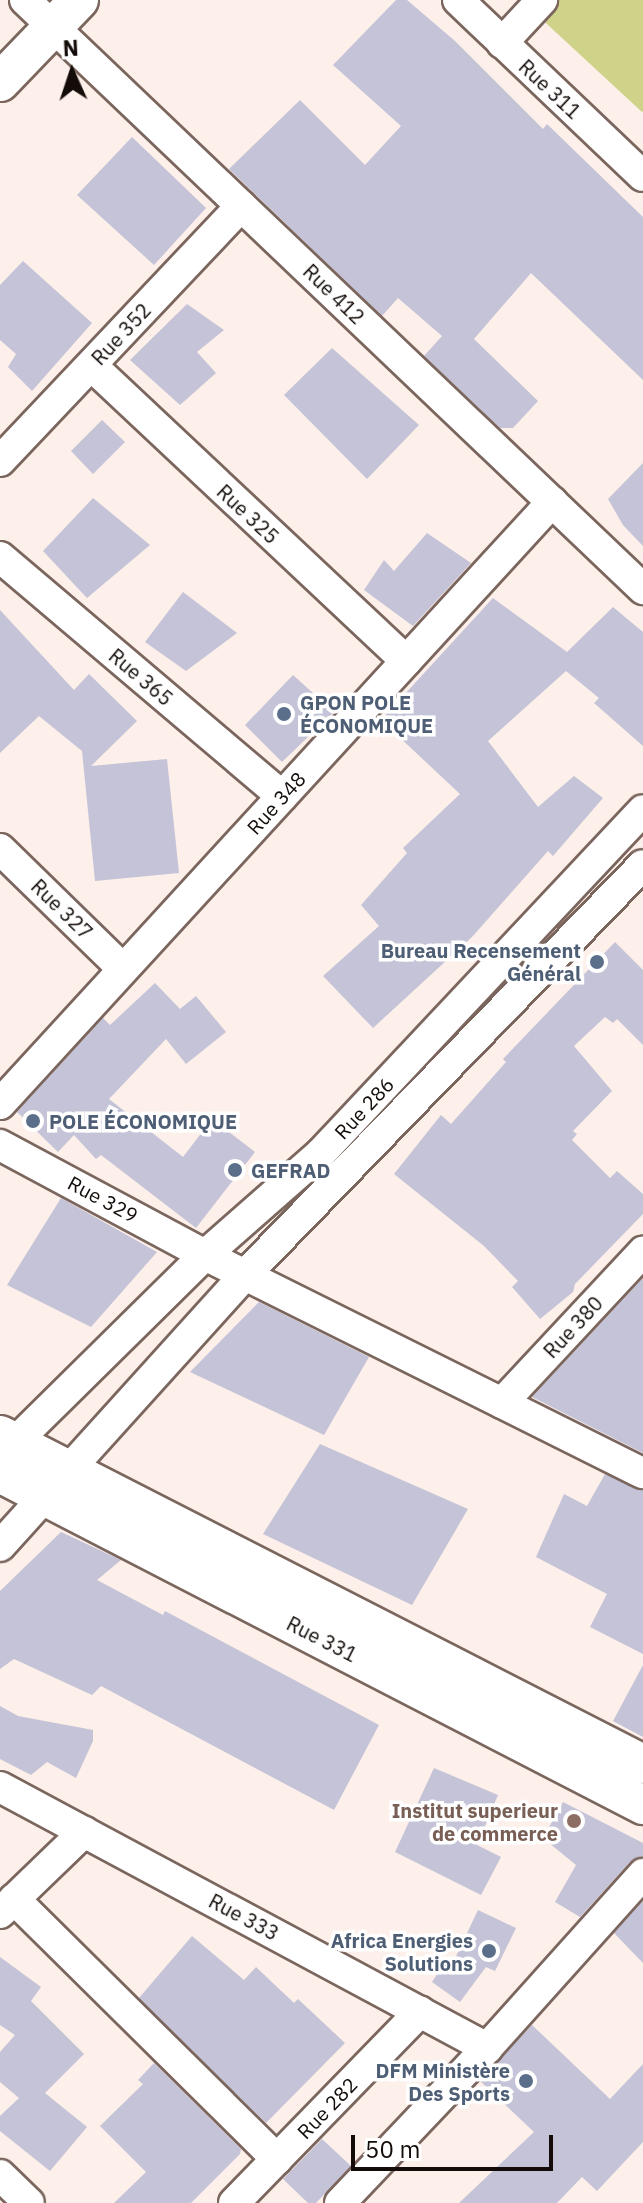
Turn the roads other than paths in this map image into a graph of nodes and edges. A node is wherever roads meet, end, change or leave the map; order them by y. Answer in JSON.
{"nodes":[{"id":1,"x":458,"y":0,"type":"edge"},
{"id":2,"x":542,"y":0,"type":"edge"},
{"id":3,"x":48,"y":8,"type":"edge"},
{"id":4,"x":502,"y":43,"type":"junction"},
{"id":5,"x":0,"y":49,"type":"edge"},
{"id":6,"x":0,"y":82,"type":"edge"},
{"id":7,"x":637,"y":159,"type":"edge"},
{"id":8,"x":241,"y":206,"type":"junction"},
{"id":9,"x":92,"y":366,"type":"junction"},
{"id":10,"x":0,"y":461,"type":"edge"},
{"id":11,"x":552,"y":502,"type":"junction"},
{"id":12,"x":0,"y":557,"type":"edge"},
{"id":13,"x":643,"y":589,"type":"edge"},
{"id":14,"x":406,"y":661,"type":"junction"},
{"id":15,"x":282,"y":796,"type":"junction"},
{"id":16,"x":643,"y":810,"type":"edge"},
{"id":17,"x":0,"y":849,"type":"edge"},
{"id":18,"x":643,"y":865,"type":"edge"},
{"id":19,"x":123,"y":969,"type":"junction"},
{"id":20,"x":0,"y":1104,"type":"edge"},
{"id":21,"x":0,"y":1145,"type":"edge"},
{"id":22,"x":643,"y":1252,"type":"edge"},
{"id":23,"x":205,"y":1255,"type":"junction"},
{"id":24,"x":245,"y":1275,"type":"junction"},
{"id":25,"x":502,"y":1403,"type":"junction"},
{"id":26,"x":3,"y":1452,"type":"edge"},
{"id":27,"x":643,"y":1473,"type":"edge"},
{"id":28,"x":57,"y":1483,"type":"junction"},
{"id":29,"x":0,"y":1546,"type":"edge"},
{"id":30,"x":643,"y":1764,"type":"edge"},
{"id":31,"x":0,"y":1787,"type":"edge"},
{"id":32,"x":643,"y":1805,"type":"edge"},
{"id":33,"x":84,"y":1832,"type":"junction"},
{"id":34,"x":643,"y":1874,"type":"edge"},
{"id":35,"x":7,"y":1906,"type":"edge"},
{"id":36,"x":420,"y":2012,"type":"junction"},
{"id":37,"x":487,"y":2048,"type":"junction"},
{"id":38,"x":277,"y":2159,"type":"junction"},
{"id":39,"x":0,"y":2175,"type":"edge"},
{"id":40,"x":29,"y":2203,"type":"edge"},
{"id":41,"x":234,"y":2203,"type":"edge"},
{"id":42,"x":340,"y":2203,"type":"edge"}],
"edges":[{"from":1,"to":4,"type":"street","name":"Rue 311"},
{"from":2,"to":4,"type":"street"},
{"from":3,"to":5,"type":"main road"},
{"from":3,"to":6,"type":"main road"},
{"from":3,"to":8,"type":"street","name":"Rue 412"},
{"from":4,"to":7,"type":"street","name":"Rue 311"},
{"from":8,"to":9,"type":"street","name":"Rue 352"},
{"from":8,"to":11,"type":"street","name":"Rue 412"},
{"from":9,"to":10,"type":"street","name":"Rue 352"},
{"from":9,"to":14,"type":"street","name":"Rue 325"},
{"from":11,"to":13,"type":"street","name":"Rue 412"},
{"from":11,"to":14,"type":"street","name":"Rue 348"},
{"from":12,"to":15,"type":"street","name":"Rue 365"},
{"from":14,"to":15,"type":"street","name":"Rue 348"},
{"from":15,"to":19,"type":"street","name":"Rue 348"},
{"from":16,"to":23,"type":"street","name":"Rue 286"},
{"from":17,"to":19,"type":"street","name":"Rue 327"},
{"from":18,"to":24,"type":"street"},
{"from":19,"to":20,"type":"street","name":"Rue 348"},
{"from":21,"to":23,"type":"street","name":"Rue 329"},
{"from":22,"to":25,"type":"street","name":"Rue 380"},
{"from":23,"to":24,"type":"street","name":"Rue 329"},
{"from":23,"to":26,"type":"street","name":"Rue 286"},
{"from":24,"to":25,"type":"street","name":"Rue 329"},
{"from":24,"to":28,"type":"street"},
{"from":25,"to":27,"type":"street","name":"Rue 329"},
{"from":26,"to":28,"type":"main road","name":"Rue 331"},
{"from":28,"to":29,"type":"street"},
{"from":28,"to":30,"type":"main road","name":"Rue 331"},
{"from":28,"to":32,"type":"main road","name":"Rue 331"},
{"from":31,"to":33,"type":"street","name":"Rue 333"},
{"from":33,"to":35,"type":"street"},
{"from":33,"to":36,"type":"street","name":"Rue 333"},
{"from":34,"to":37,"type":"street"},
{"from":35,"to":38,"type":"street"},
{"from":36,"to":37,"type":"street","name":"Rue 333"},
{"from":36,"to":38,"type":"street","name":"Rue 282"},
{"from":37,"to":42,"type":"street"},
{"from":38,"to":41,"type":"street","name":"Rue 282"},
{"from":39,"to":40,"type":"street"}]}
